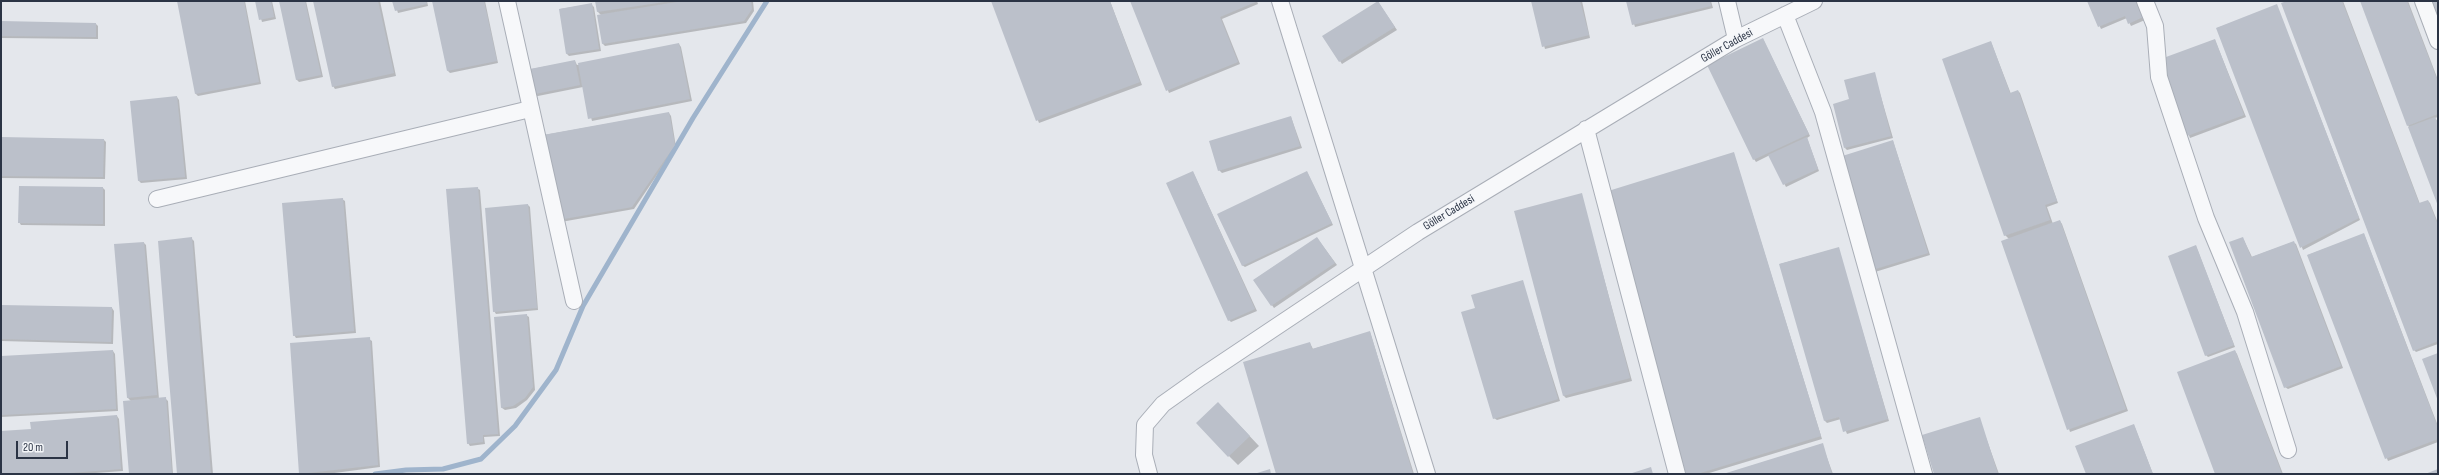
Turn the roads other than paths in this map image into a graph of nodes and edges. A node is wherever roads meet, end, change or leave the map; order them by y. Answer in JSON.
{"nodes":[{"id":1,"x":507,"y":1,"type":"edge"},
{"id":2,"x":1280,"y":1,"type":"edge"},
{"id":3,"x":1727,"y":1,"type":"edge"},
{"id":4,"x":1814,"y":1,"type":"edge"},
{"id":5,"x":2145,"y":1,"type":"edge"},
{"id":6,"x":2423,"y":1,"type":"edge"},
{"id":7,"x":1785,"y":15,"type":"junction"},
{"id":8,"x":1736,"y":39,"type":"junction"},
{"id":9,"x":2438,"y":41,"type":"edge"},
{"id":10,"x":530,"y":109,"type":"junction"},
{"id":11,"x":1586,"y":129,"type":"junction"},
{"id":12,"x":157,"y":199,"type":"dead end"},
{"id":13,"x":1364,"y":269,"type":"junction"},
{"id":14,"x":574,"y":301,"type":"dead end"},
{"id":15,"x":2288,"y":450,"type":"dead end"},
{"id":16,"x":1149,"y":474,"type":"edge"},
{"id":17,"x":1427,"y":474,"type":"edge"},
{"id":18,"x":1677,"y":474,"type":"edge"},
{"id":19,"x":1924,"y":474,"type":"edge"}],
"edges":[{"from":1,"to":10,"type":"street"},
{"from":2,"to":13,"type":"street"},
{"from":3,"to":8,"type":"street"},
{"from":4,"to":7,"type":"street","name":"Göller Caddesi"},
{"from":5,"to":15,"type":"street"},
{"from":6,"to":9,"type":"street"},
{"from":7,"to":8,"type":"street","name":"Göller Caddesi"},
{"from":7,"to":19,"type":"street"},
{"from":8,"to":11,"type":"street","name":"Göller Caddesi"},
{"from":10,"to":12,"type":"street"},
{"from":10,"to":14,"type":"street"},
{"from":11,"to":13,"type":"street","name":"Göller Caddesi"},
{"from":11,"to":18,"type":"street"},
{"from":13,"to":16,"type":"street","name":"Göller Caddesi"},
{"from":13,"to":17,"type":"street"}]}
